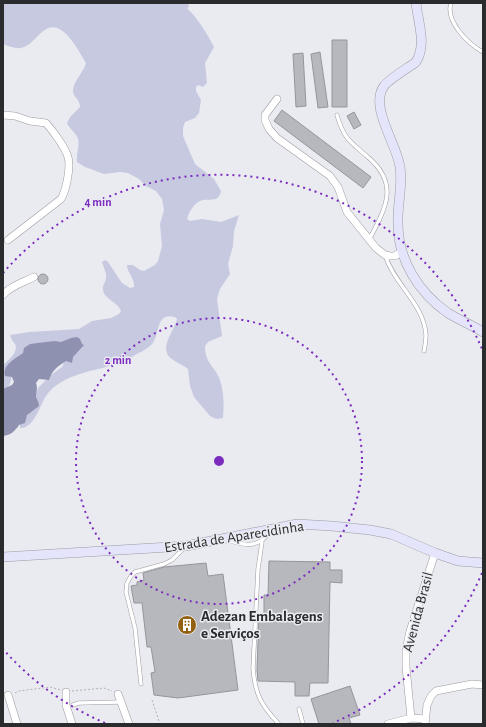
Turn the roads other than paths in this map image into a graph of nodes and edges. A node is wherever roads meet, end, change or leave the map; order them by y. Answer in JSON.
{"nodes":[{"id":1,"x":416,"y":3,"type":"edge"},
{"id":2,"x":451,"y":3,"type":"edge"},
{"id":3,"x":483,"y":52,"type":"edge"},
{"id":4,"x":277,"y":100,"type":"dead end"},
{"id":5,"x":3,"y":115,"type":"edge"},
{"id":6,"x":337,"y":115,"type":"dead end"},
{"id":7,"x":8,"y":240,"type":"dead end"},
{"id":8,"x":369,"y":240,"type":"junction"},
{"id":9,"x":401,"y":252,"type":"junction"},
{"id":10,"x":385,"y":255,"type":"junction"},
{"id":11,"x":34,"y":277,"type":"dead end"},
{"id":12,"x":3,"y":295,"type":"edge"},
{"id":13,"x":483,"y":332,"type":"edge"},
{"id":14,"x":424,"y":351,"type":"dead end"},
{"id":15,"x":274,"y":528,"type":"junction"},
{"id":16,"x":226,"y":539,"type":"junction"},
{"id":17,"x":262,"y":542,"type":"junction"},
{"id":18,"x":186,"y":546,"type":"junction"},
{"id":19,"x":435,"y":554,"type":"junction"},
{"id":20,"x":3,"y":558,"type":"edge"},
{"id":21,"x":483,"y":563,"type":"edge"},
{"id":22,"x":141,"y":684,"type":"dead end"},
{"id":23,"x":483,"y":685,"type":"edge"},
{"id":24,"x":66,"y":692,"type":"dead end"},
{"id":25,"x":118,"y":694,"type":"dead end"},
{"id":26,"x":8,"y":696,"type":"dead end"},
{"id":27,"x":122,"y":702,"type":"junction"},
{"id":28,"x":73,"y":705,"type":"dead end"},
{"id":29,"x":299,"y":709,"type":"dead end"},
{"id":30,"x":411,"y":718,"type":"junction"},
{"id":31,"x":426,"y":722,"type":"edge"},
{"id":32,"x":278,"y":723,"type":"dead end"},
{"id":33,"x":17,"y":724,"type":"edge"},
{"id":34,"x":72,"y":724,"type":"edge"},
{"id":35,"x":129,"y":724,"type":"edge"},
{"id":36,"x":303,"y":724,"type":"edge"},
{"id":37,"x":388,"y":724,"type":"edge"}],
"edges":[{"from":1,"to":9,"type":"street"},
{"from":2,"to":3,"type":"lane"},
{"from":4,"to":8,"type":"street"},
{"from":5,"to":7,"type":"street"},
{"from":6,"to":8,"type":"lane"},
{"from":8,"to":10,"type":"street"},
{"from":9,"to":10,"type":"street"},
{"from":9,"to":13,"type":"street"},
{"from":10,"to":14,"type":"lane"},
{"from":11,"to":12,"type":"street"},
{"from":15,"to":16,"type":"street","name":"Estrada de Aparecidinha"},
{"from":15,"to":17,"type":"lane"},
{"from":15,"to":19,"type":"street","name":"Estrada de Aparecidinha"},
{"from":16,"to":17,"type":"lane"},
{"from":16,"to":18,"type":"street","name":"Estrada de Aparecidinha"},
{"from":17,"to":32,"type":"lane"},
{"from":18,"to":20,"type":"street","name":"Estrada de Aparecidinha"},
{"from":18,"to":22,"type":"lane"},
{"from":19,"to":21,"type":"street","name":"Estrada de Aparecidinha"},
{"from":19,"to":30,"type":"street","name":"Avenida Brasil"},
{"from":23,"to":31,"type":"street"},
{"from":24,"to":34,"type":"street"},
{"from":25,"to":27,"type":"street"},
{"from":26,"to":33,"type":"street"},
{"from":27,"to":28,"type":"lane"},
{"from":27,"to":35,"type":"street"},
{"from":29,"to":36,"type":"lane"},
{"from":30,"to":31,"type":"street"},
{"from":30,"to":37,"type":"street"}]}
